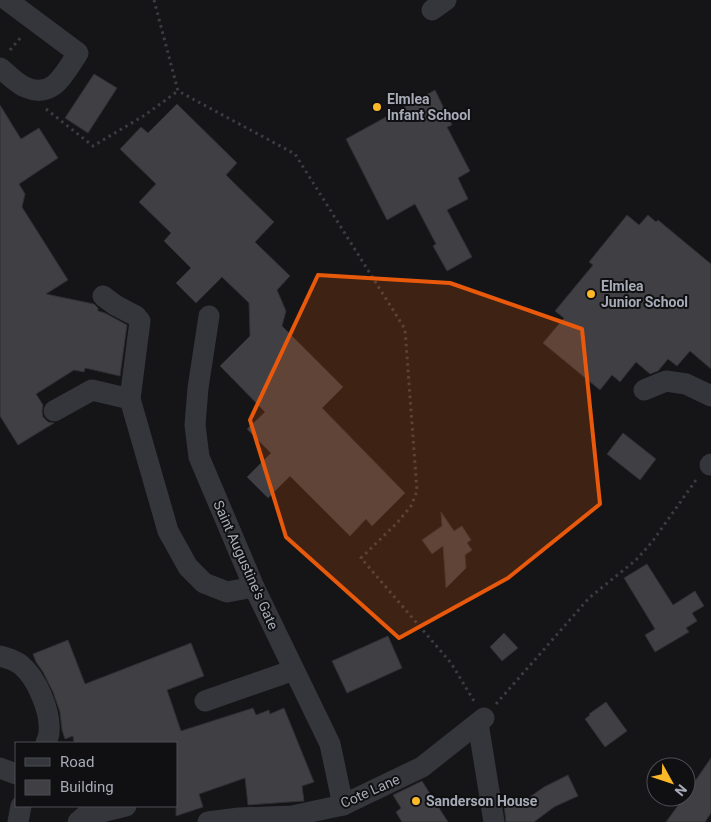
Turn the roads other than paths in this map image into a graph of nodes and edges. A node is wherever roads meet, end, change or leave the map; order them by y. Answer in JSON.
{"nodes":[{"id":1,"x":7,"y":0,"type":"edge"},
{"id":2,"x":0,"y":68,"type":"edge"},
{"id":3,"x":103,"y":296,"type":"dead end"},
{"id":4,"x":210,"y":316,"type":"dead end"},
{"id":5,"x":644,"y":390,"type":"dead end"},
{"id":6,"x":711,"y":396,"type":"edge"},
{"id":7,"x":130,"y":399,"type":"junction"},
{"id":8,"x":54,"y":411,"type":"dead end"},
{"id":9,"x":254,"y":587,"type":"junction"},
{"id":10,"x":0,"y":637,"type":"edge"},
{"id":11,"x":4,"y":657,"type":"edge"},
{"id":12,"x":294,"y":670,"type":"junction"},
{"id":13,"x":205,"y":701,"type":"dead end"},
{"id":14,"x":46,"y":742,"type":"edge"},
{"id":15,"x":0,"y":768,"type":"edge"},
{"id":16,"x":15,"y":774,"type":"edge"},
{"id":17,"x":343,"y":805,"type":"junction"},
{"id":18,"x":21,"y":807,"type":"edge"},
{"id":19,"x":122,"y":807,"type":"edge"},
{"id":20,"x":18,"y":822,"type":"edge"},
{"id":21,"x":78,"y":822,"type":"edge"},
{"id":22,"x":208,"y":822,"type":"edge"},
{"id":23,"x":494,"y":822,"type":"edge"}],
"edges":[{"from":1,"to":2,"type":"lane"},
{"from":3,"to":7,"type":"lane"},
{"from":4,"to":9,"type":"lane","name":"Saint Augustine's Gate"},
{"from":5,"to":6,"type":"lane"},
{"from":7,"to":8,"type":"lane"},
{"from":7,"to":9,"type":"lane"},
{"from":9,"to":12,"type":"lane","name":"Saint Augustine's Gate"},
{"from":10,"to":11,"type":"lane"},
{"from":11,"to":14,"type":"lane"},
{"from":12,"to":13,"type":"lane"},
{"from":12,"to":17,"type":"lane","name":"Saint Augustine's Gate"},
{"from":15,"to":16,"type":"lane"},
{"from":17,"to":22,"type":"lane","name":"Cote Lane"},
{"from":17,"to":23,"type":"lane","name":"Cote Lane"},
{"from":18,"to":20,"type":"lane"},
{"from":19,"to":21,"type":"lane"}]}
